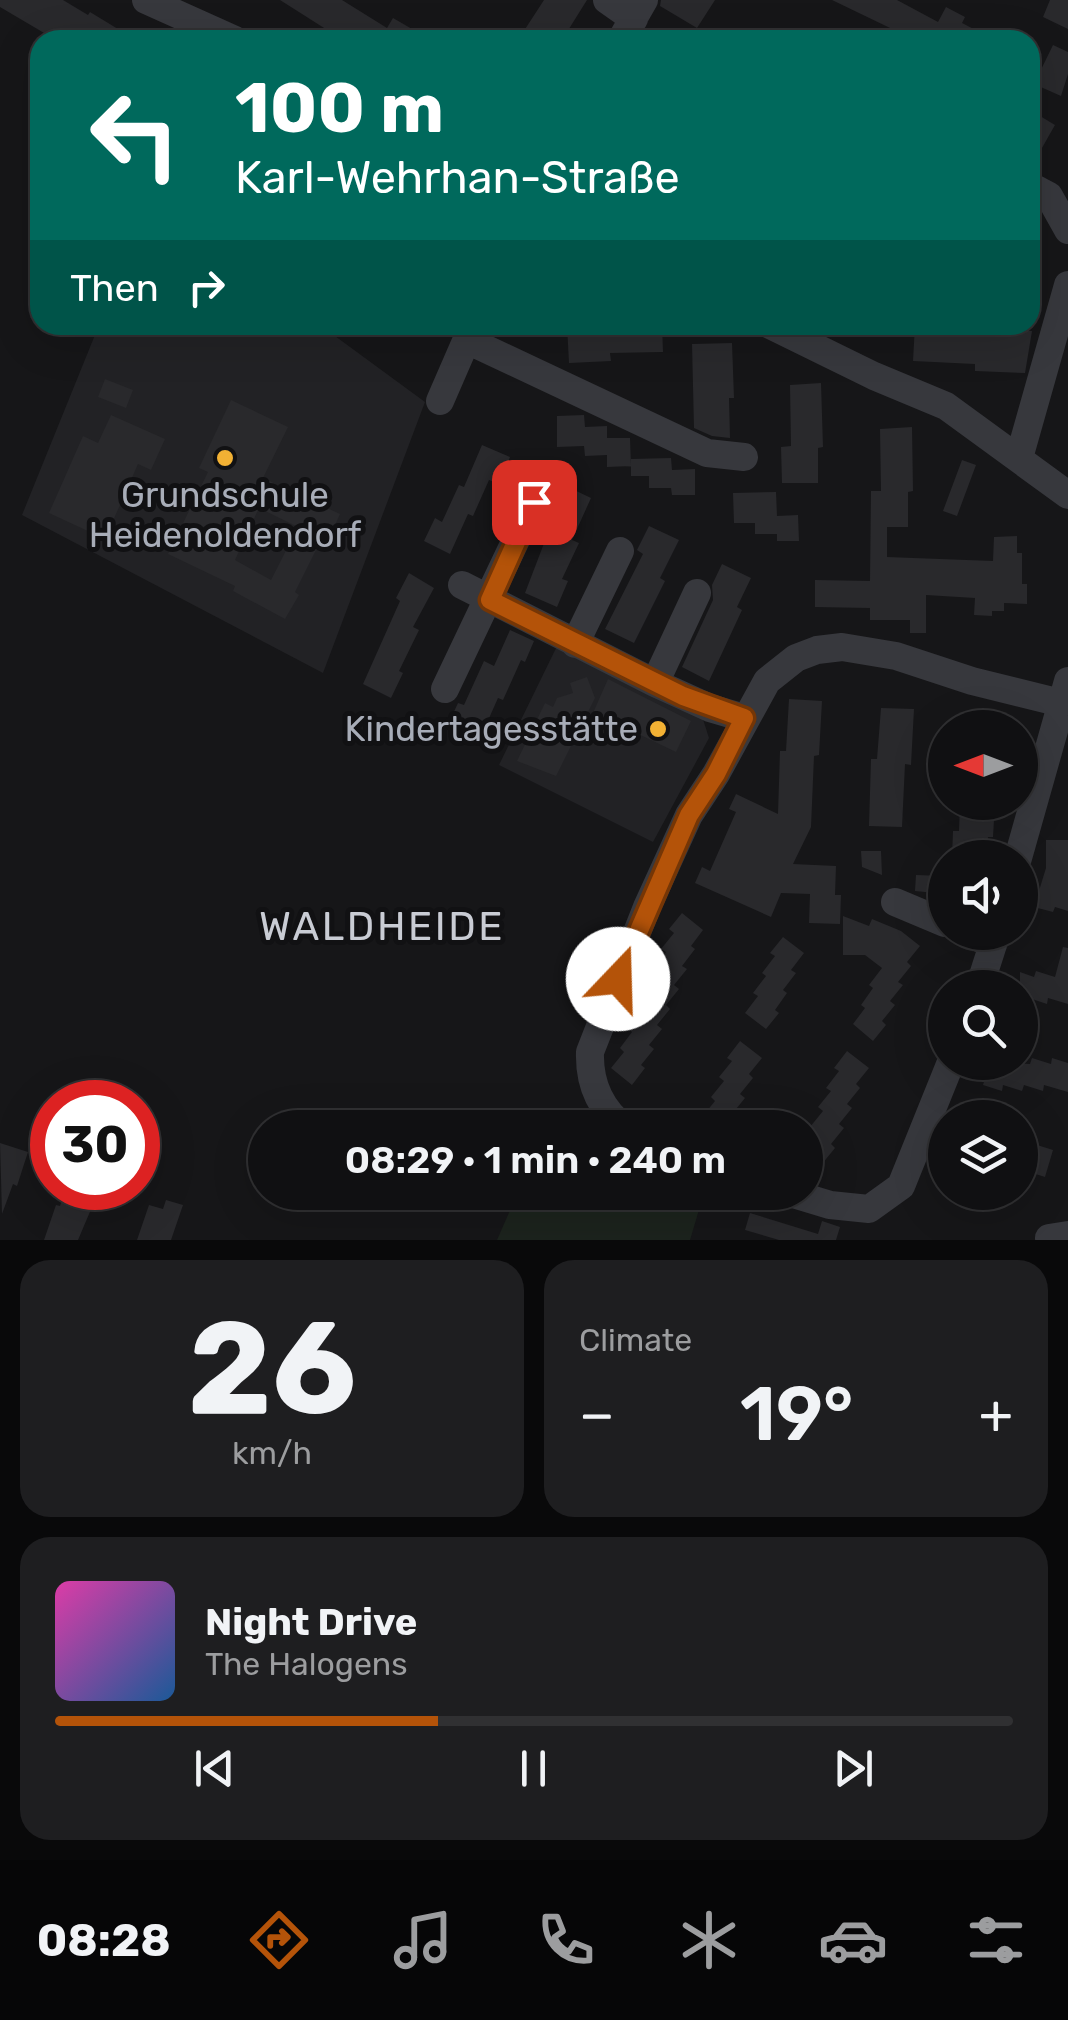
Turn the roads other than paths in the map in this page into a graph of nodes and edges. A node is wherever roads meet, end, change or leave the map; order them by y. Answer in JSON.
{"nodes":[{"id":1,"x":146,"y":0,"type":"edge"},
{"id":2,"x":608,"y":0,"type":"edge"},
{"id":3,"x":633,"y":20,"type":"edge"},
{"id":4,"x":213,"y":30,"type":"edge"},
{"id":5,"x":1040,"y":191,"type":"edge"},
{"id":6,"x":1068,"y":230,"type":"edge"},
{"id":7,"x":1068,"y":285,"type":"edge"},
{"id":8,"x":469,"y":335,"type":"edge"},
{"id":9,"x":476,"y":335,"type":"edge"},
{"id":10,"x":790,"y":335,"type":"edge"},
{"id":11,"x":440,"y":401,"type":"dead end"},
{"id":12,"x":744,"y":457,"type":"dead end"},
{"id":13,"x":1019,"y":458,"type":"junction"},
{"id":14,"x":1068,"y":496,"type":"edge"},
{"id":15,"x":534,"y":502,"type":"dead end"},
{"id":16,"x":620,"y":551,"type":"dead end"},
{"id":17,"x":462,"y":585,"type":"dead end"},
{"id":18,"x":698,"y":593,"type":"dead end"},
{"id":19,"x":490,"y":600,"type":"junction"},
{"id":20,"x":576,"y":644,"type":"junction"},
{"id":21,"x":655,"y":683,"type":"junction"},
{"id":22,"x":445,"y":689,"type":"dead end"},
{"id":23,"x":1065,"y":692,"type":"edge"},
{"id":24,"x":744,"y":718,"type":"junction"},
{"id":25,"x":1023,"y":840,"type":"edge"},
{"id":26,"x":895,"y":902,"type":"dead end"},
{"id":27,"x":928,"y":916,"type":"edge"},
{"id":28,"x":943,"y":1080,"type":"edge"},
{"id":29,"x":606,"y":1110,"type":"edge"},
{"id":30,"x":823,"y":1203,"type":"edge"}],
"edges":[{"from":1,"to":4,"type":"street"},
{"from":2,"to":3,"type":"street"},
{"from":5,"to":6,"type":"street"},
{"from":7,"to":13,"type":"street"},
{"from":8,"to":11,"type":"street"},
{"from":9,"to":12,"type":"street"},
{"from":10,"to":13,"type":"street"},
{"from":13,"to":14,"type":"street"},
{"from":15,"to":19,"type":"street"},
{"from":16,"to":20,"type":"street"},
{"from":17,"to":19,"type":"street"},
{"from":18,"to":21,"type":"street"},
{"from":19,"to":20,"type":"street"},
{"from":19,"to":22,"type":"street"},
{"from":20,"to":21,"type":"street"},
{"from":21,"to":24,"type":"street"},
{"from":23,"to":24,"type":"street"},
{"from":23,"to":25,"type":"street"},
{"from":24,"to":29,"type":"street"},
{"from":26,"to":27,"type":"street"},
{"from":28,"to":30,"type":"street"}]}
